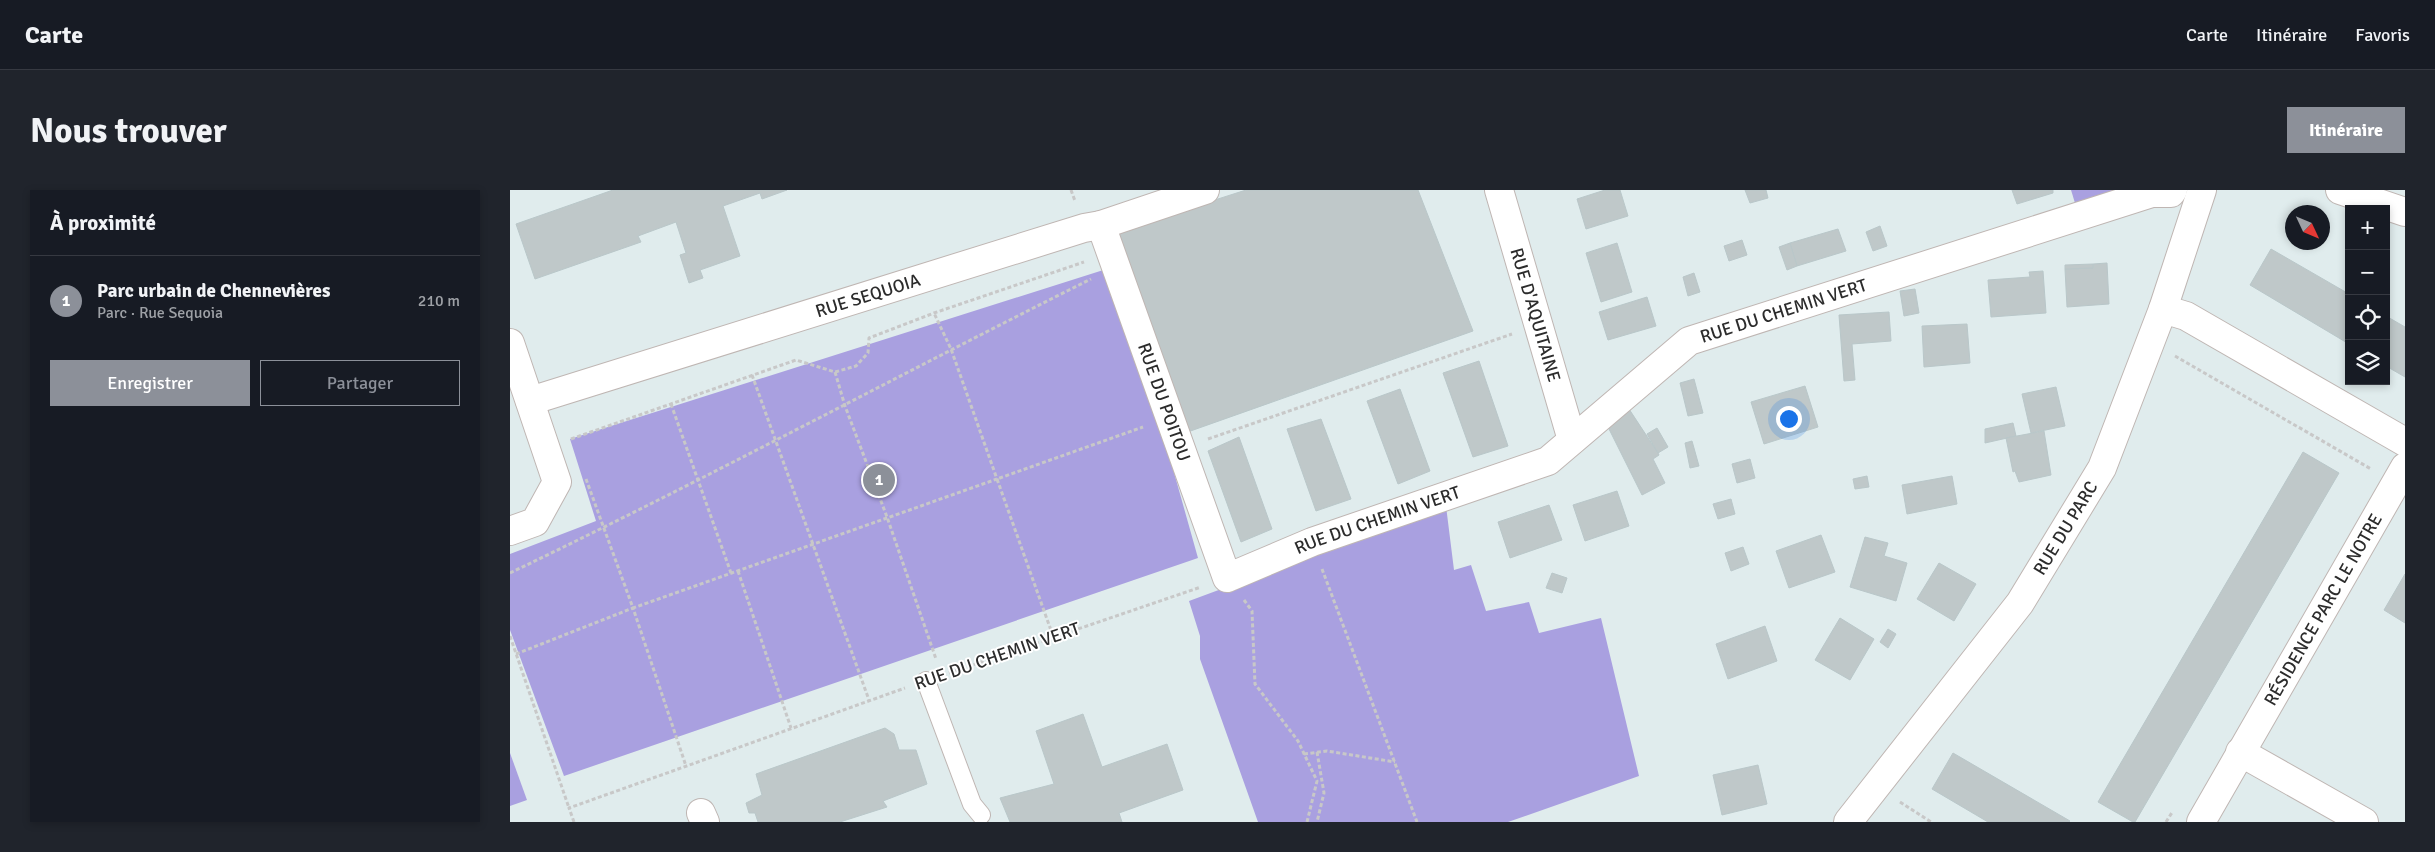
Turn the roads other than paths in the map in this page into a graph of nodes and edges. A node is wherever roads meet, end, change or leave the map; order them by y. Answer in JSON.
{"nodes":[{"id":1,"x":1205,"y":190,"type":"edge"},
{"id":2,"x":1499,"y":190,"type":"edge"},
{"id":3,"x":2173,"y":190,"type":"edge"},
{"id":4,"x":2202,"y":190,"type":"edge"},
{"id":5,"x":2340,"y":190,"type":"edge"},
{"id":6,"x":2405,"y":212,"type":"edge"},
{"id":7,"x":1101,"y":225,"type":"junction"},
{"id":8,"x":2174,"y":312,"type":"junction"},
{"id":9,"x":510,"y":343,"type":"edge"},
{"id":10,"x":530,"y":401,"type":"junction"},
{"id":11,"x":1572,"y":440,"type":"junction"},
{"id":12,"x":2405,"y":442,"type":"edge"},
{"id":13,"x":2405,"y":467,"type":"edge"},
{"id":14,"x":510,"y":531,"type":"edge"},
{"id":15,"x":1227,"y":578,"type":"joint"},
{"id":16,"x":934,"y":678,"type":"road end"},
{"id":17,"x":2240,"y":752,"type":"junction"},
{"id":18,"x":981,"y":815,"type":"dead end"},
{"id":19,"x":1848,"y":822,"type":"edge"},
{"id":20,"x":2201,"y":822,"type":"edge"},
{"id":21,"x":2364,"y":822,"type":"edge"}],
"edges":[{"from":1,"to":7,"type":"street","name":"RUE SEQUOIA"},
{"from":2,"to":11,"type":"street","name":"RUE D'AQUITAINE"},
{"from":3,"to":11,"type":"street","name":"RUE DU CHEMIN VERT"},
{"from":4,"to":8,"type":"street","name":"RUE DU PARC"},
{"from":5,"to":6,"type":"street"},
{"from":7,"to":10,"type":"street","name":"RUE SEQUOIA"},
{"from":7,"to":15,"type":"street","name":"RUE DU POITOU"},
{"from":8,"to":12,"type":"street"},
{"from":8,"to":19,"type":"street","name":"RUE DU PARC"},
{"from":9,"to":10,"type":"street"},
{"from":10,"to":14,"type":"street"},
{"from":11,"to":15,"type":"street","name":"RUE DU CHEMIN VERT"},
{"from":13,"to":17,"type":"street","name":"RÉSIDENCE PARC LE NOTRE"},
{"from":16,"to":18,"type":"lane"},
{"from":17,"to":20,"type":"street","name":"RÉSIDENCE PARC LE NOTRE"},
{"from":17,"to":21,"type":"street"}]}
